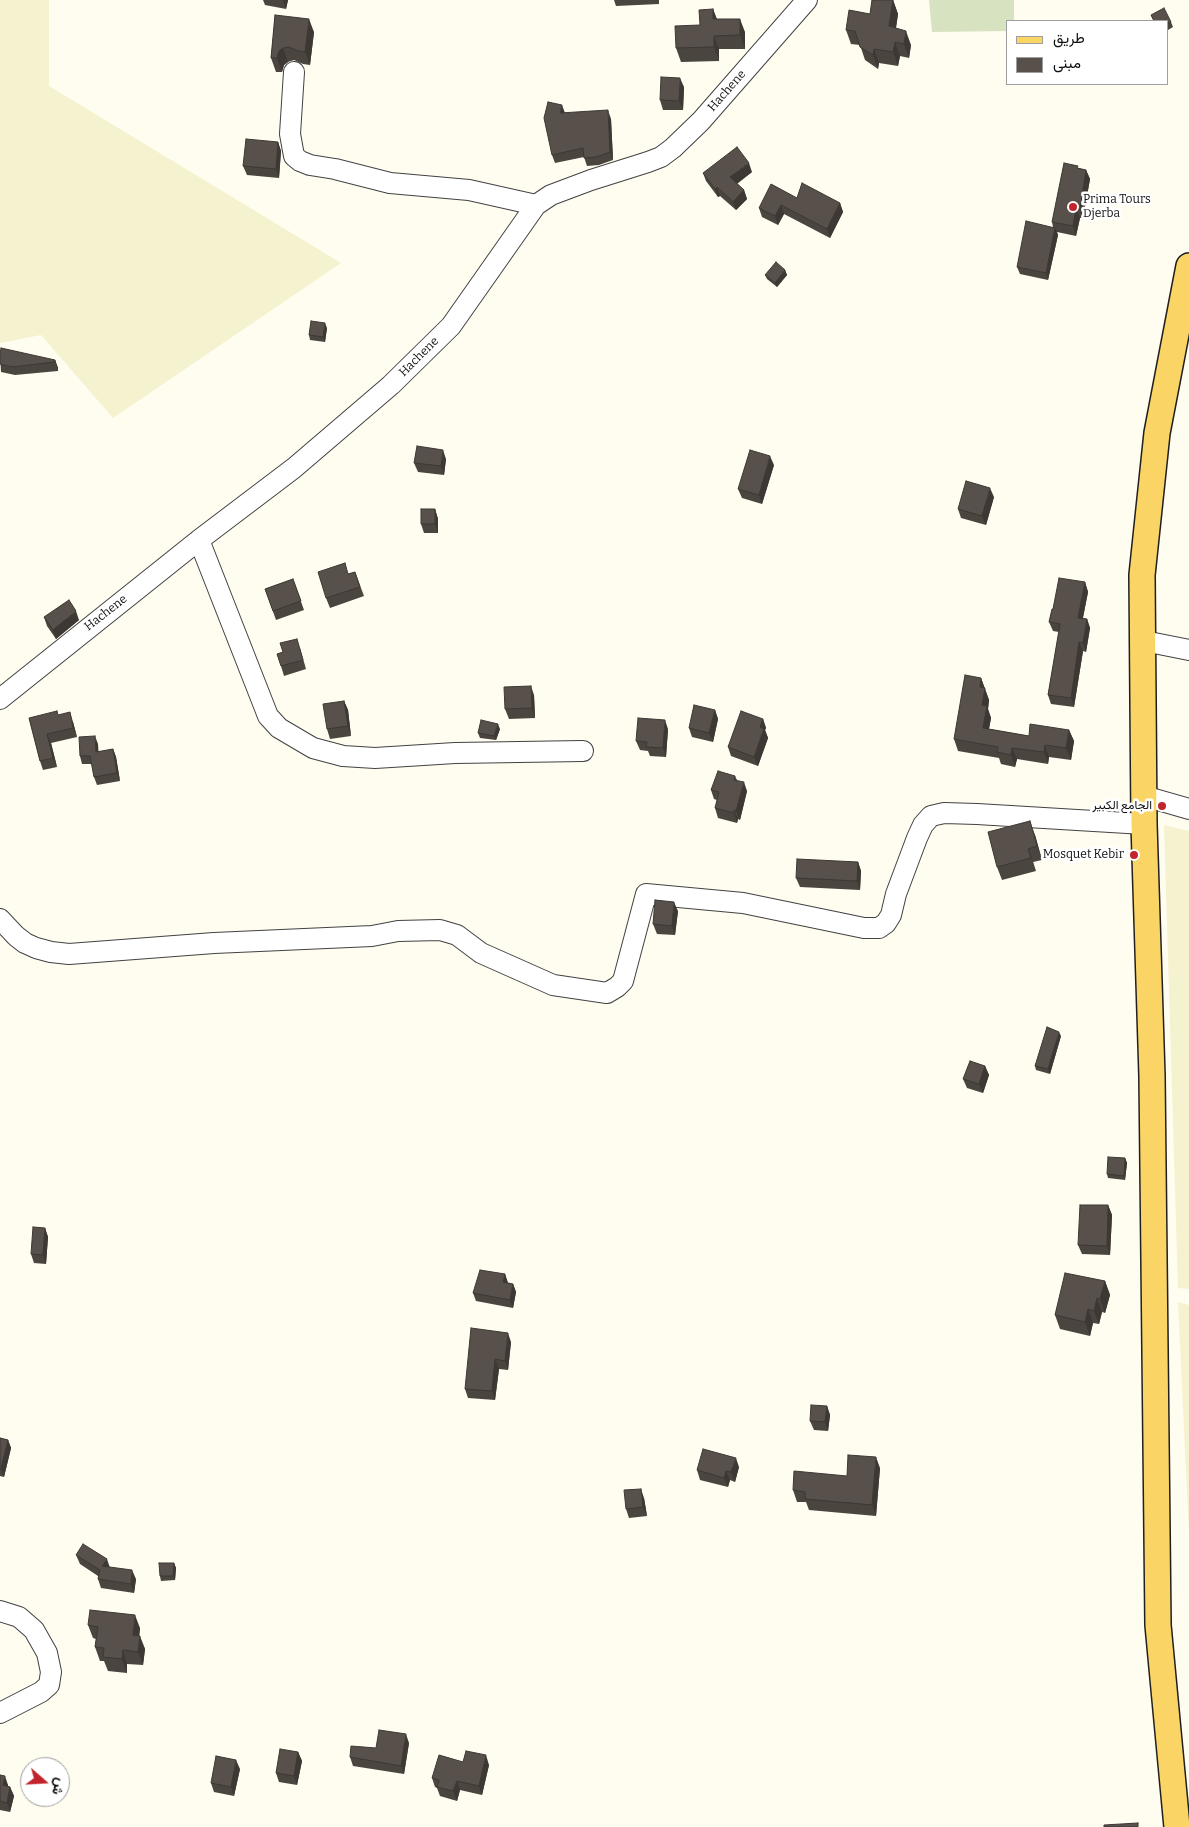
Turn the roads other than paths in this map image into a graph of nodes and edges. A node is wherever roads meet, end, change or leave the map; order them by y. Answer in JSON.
{"nodes":[{"id":1,"x":807,"y":0,"type":"edge"},
{"id":2,"x":294,"y":72,"type":"dead end"},
{"id":3,"x":536,"y":205,"type":"junction"},
{"id":4,"x":1189,"y":266,"type":"edge"},
{"id":5,"x":199,"y":540,"type":"junction"},
{"id":6,"x":1144,"y":641,"type":"junction"},
{"id":7,"x":1189,"y":650,"type":"edge"},
{"id":8,"x":0,"y":699,"type":"edge"},
{"id":9,"x":583,"y":751,"type":"dead end"},
{"id":10,"x":1144,"y":796,"type":"junction"},
{"id":11,"x":1189,"y":809,"type":"edge"},
{"id":12,"x":1144,"y":824,"type":"junction"},
{"id":13,"x":0,"y":919,"type":"edge"},
{"id":14,"x":0,"y":1611,"type":"edge"},
{"id":15,"x":0,"y":1713,"type":"edge"},
{"id":16,"x":1177,"y":1827,"type":"edge"}],
"edges":[{"from":1,"to":3,"type":"street","name":"Hachene"},
{"from":2,"to":3,"type":"street"},
{"from":3,"to":5,"type":"street","name":"Hachene"},
{"from":4,"to":6,"type":"main road"},
{"from":5,"to":8,"type":"street","name":"Hachene"},
{"from":5,"to":9,"type":"street"},
{"from":6,"to":7,"type":"street"},
{"from":6,"to":10,"type":"main road"},
{"from":10,"to":11,"type":"street"},
{"from":10,"to":12,"type":"main road"},
{"from":12,"to":13,"type":"street"},
{"from":12,"to":16,"type":"main road"},
{"from":14,"to":15,"type":"street"}]}
